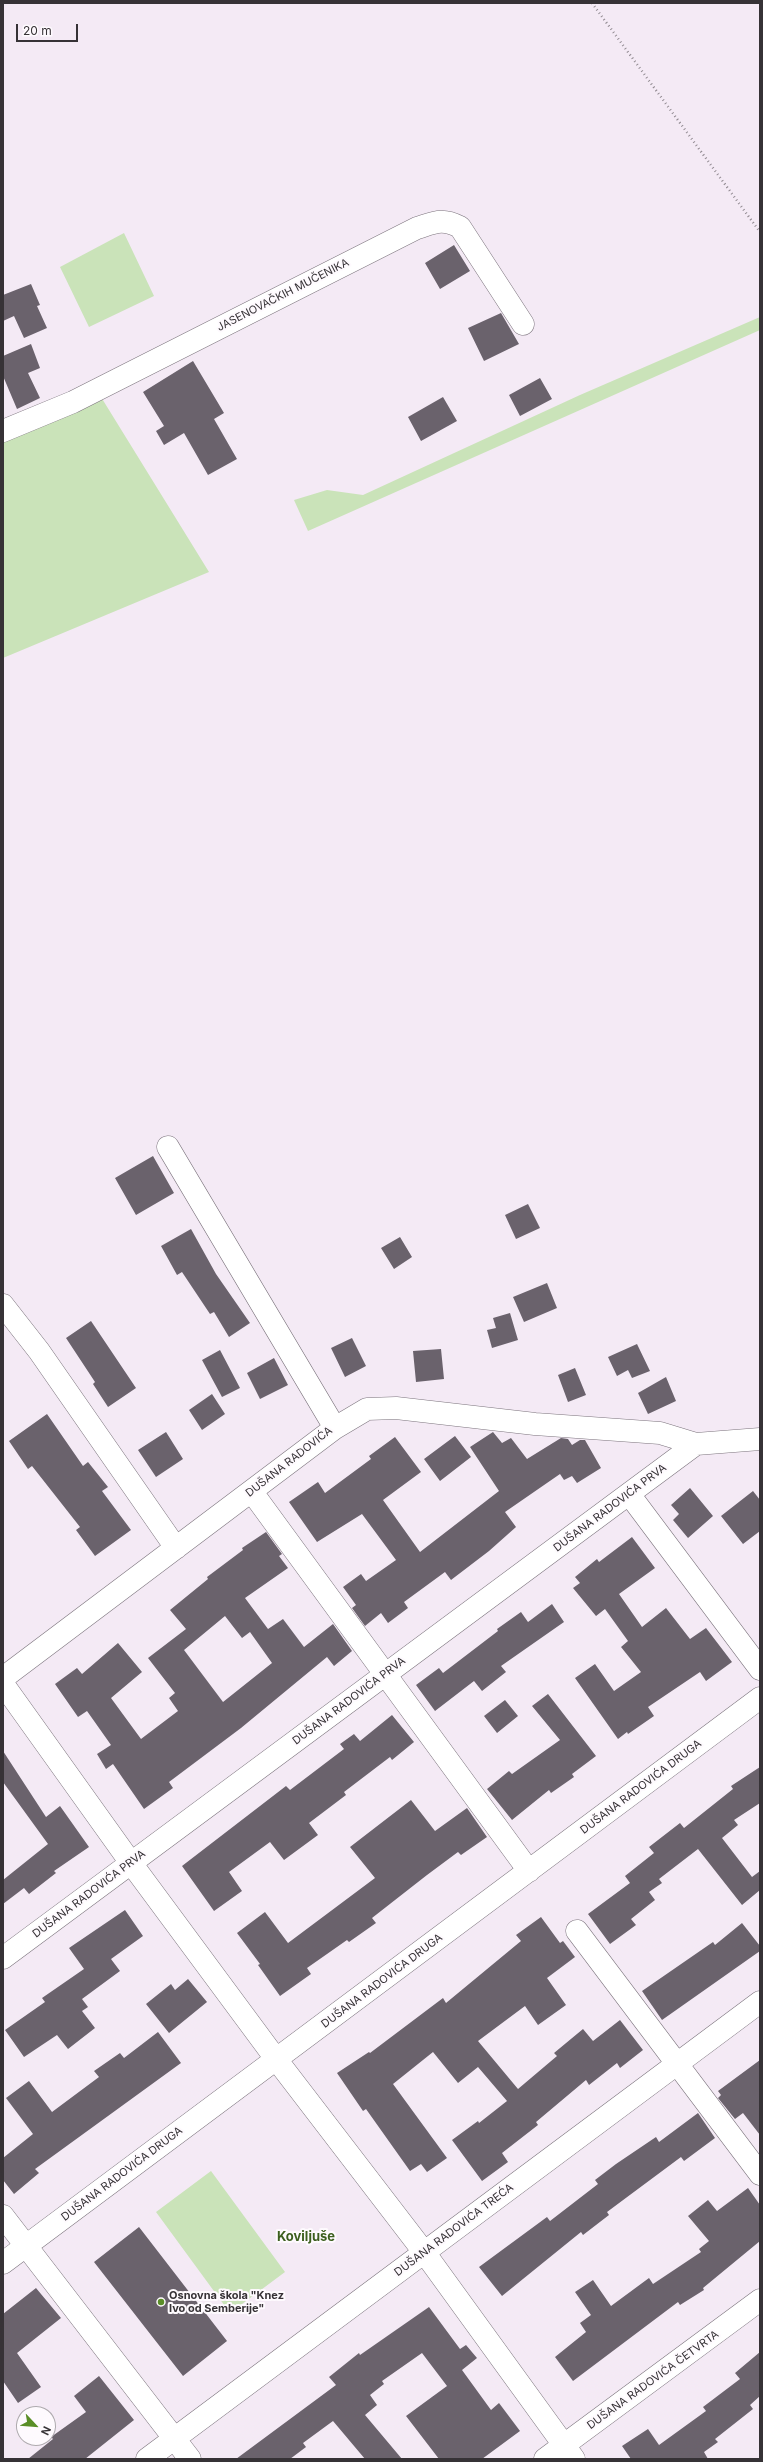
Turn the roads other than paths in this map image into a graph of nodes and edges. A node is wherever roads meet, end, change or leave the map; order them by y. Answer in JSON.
{"nodes":[{"id":1,"x":523,"y":324,"type":"dead end"},
{"id":2,"x":3,"y":431,"type":"edge"},
{"id":3,"x":168,"y":1147,"type":"dead end"},
{"id":4,"x":3,"y":1305,"type":"edge"},
{"id":5,"x":335,"y":1428,"type":"junction"},
{"id":6,"x":760,"y":1439,"type":"edge"},
{"id":7,"x":696,"y":1444,"type":"junction"},
{"id":8,"x":252,"y":1492,"type":"junction"},
{"id":9,"x":628,"y":1494,"type":"junction"},
{"id":10,"x":176,"y":1548,"type":"junction"},
{"id":11,"x":760,"y":1669,"type":"edge"},
{"id":12,"x":384,"y":1675,"type":"junction"},
{"id":13,"x":3,"y":1678,"type":"edge"},
{"id":14,"x":3,"y":1684,"type":"edge"},
{"id":15,"x":760,"y":1698,"type":"edge"},
{"id":16,"x":131,"y":1863,"type":"junction"},
{"id":17,"x":529,"y":1871,"type":"junction"},
{"id":18,"x":577,"y":1931,"type":"dead end"},
{"id":19,"x":3,"y":1958,"type":"edge"},
{"id":20,"x":760,"y":2002,"type":"edge"},
{"id":21,"x":276,"y":2059,"type":"junction"},
{"id":22,"x":678,"y":2063,"type":"junction"},
{"id":23,"x":760,"y":2174,"type":"edge"},
{"id":24,"x":3,"y":2216,"type":"edge"},
{"id":25,"x":25,"y":2246,"type":"junction"},
{"id":26,"x":424,"y":2252,"type":"junction"},
{"id":27,"x":3,"y":2263,"type":"edge"},
{"id":28,"x":760,"y":2300,"type":"edge"},
{"id":29,"x":175,"y":2438,"type":"junction"},
{"id":30,"x":569,"y":2452,"type":"edge"},
{"id":31,"x":147,"y":2459,"type":"edge"},
{"id":32,"x":190,"y":2459,"type":"edge"},
{"id":33,"x":545,"y":2459,"type":"edge"}],
"edges":[{"from":1,"to":2,"type":"street","name":"JASENOVAČKIH MUČENIKA"},
{"from":3,"to":5,"type":"street","name":"DUŠANA RADOVIĆA"},
{"from":4,"to":10,"type":"street"},
{"from":5,"to":7,"type":"street"},
{"from":5,"to":8,"type":"street","name":"DUŠANA RADOVIĆA"},
{"from":6,"to":7,"type":"street"},
{"from":7,"to":9,"type":"street","name":"DUŠANA RADOVIĆA PRVA"},
{"from":8,"to":10,"type":"street","name":"DUŠANA RADOVIĆA"},
{"from":8,"to":12,"type":"street"},
{"from":9,"to":11,"type":"street"},
{"from":9,"to":12,"type":"street","name":"DUŠANA RADOVIĆA PRVA"},
{"from":10,"to":13,"type":"street","name":"DUŠANA RADOVIĆA"},
{"from":12,"to":16,"type":"street","name":"DUŠANA RADOVIĆA PRVA"},
{"from":12,"to":17,"type":"street"},
{"from":14,"to":16,"type":"street"},
{"from":15,"to":17,"type":"street","name":"DUŠANA RADOVIĆA DRUGA"},
{"from":16,"to":19,"type":"street","name":"DUŠANA RADOVIĆA PRVA"},
{"from":16,"to":21,"type":"street"},
{"from":17,"to":21,"type":"street","name":"DUŠANA RADOVIĆA DRUGA"},
{"from":18,"to":22,"type":"street"},
{"from":20,"to":22,"type":"street","name":"DUŠANA RADOVIĆA TREĆA"},
{"from":21,"to":25,"type":"street","name":"DUŠANA RADOVIĆA DRUGA"},
{"from":21,"to":26,"type":"street"},
{"from":22,"to":23,"type":"street"},
{"from":22,"to":26,"type":"street","name":"DUŠANA RADOVIĆA TREĆA"},
{"from":24,"to":25,"type":"street"},
{"from":25,"to":27,"type":"street","name":"DUŠANA RADOVIĆA DRUGA"},
{"from":25,"to":29,"type":"street"},
{"from":26,"to":29,"type":"street","name":"DUŠANA RADOVIĆA TREĆA"},
{"from":26,"to":30,"type":"street"},
{"from":28,"to":30,"type":"street","name":"DUŠANA RADOVIĆA ČETVRTA"},
{"from":29,"to":31,"type":"street","name":"DUŠANA RADOVIĆA TREĆA"},
{"from":29,"to":32,"type":"street"},
{"from":30,"to":33,"type":"street","name":"DUŠANA RADOVIĆA ČETVRTA"}]}
